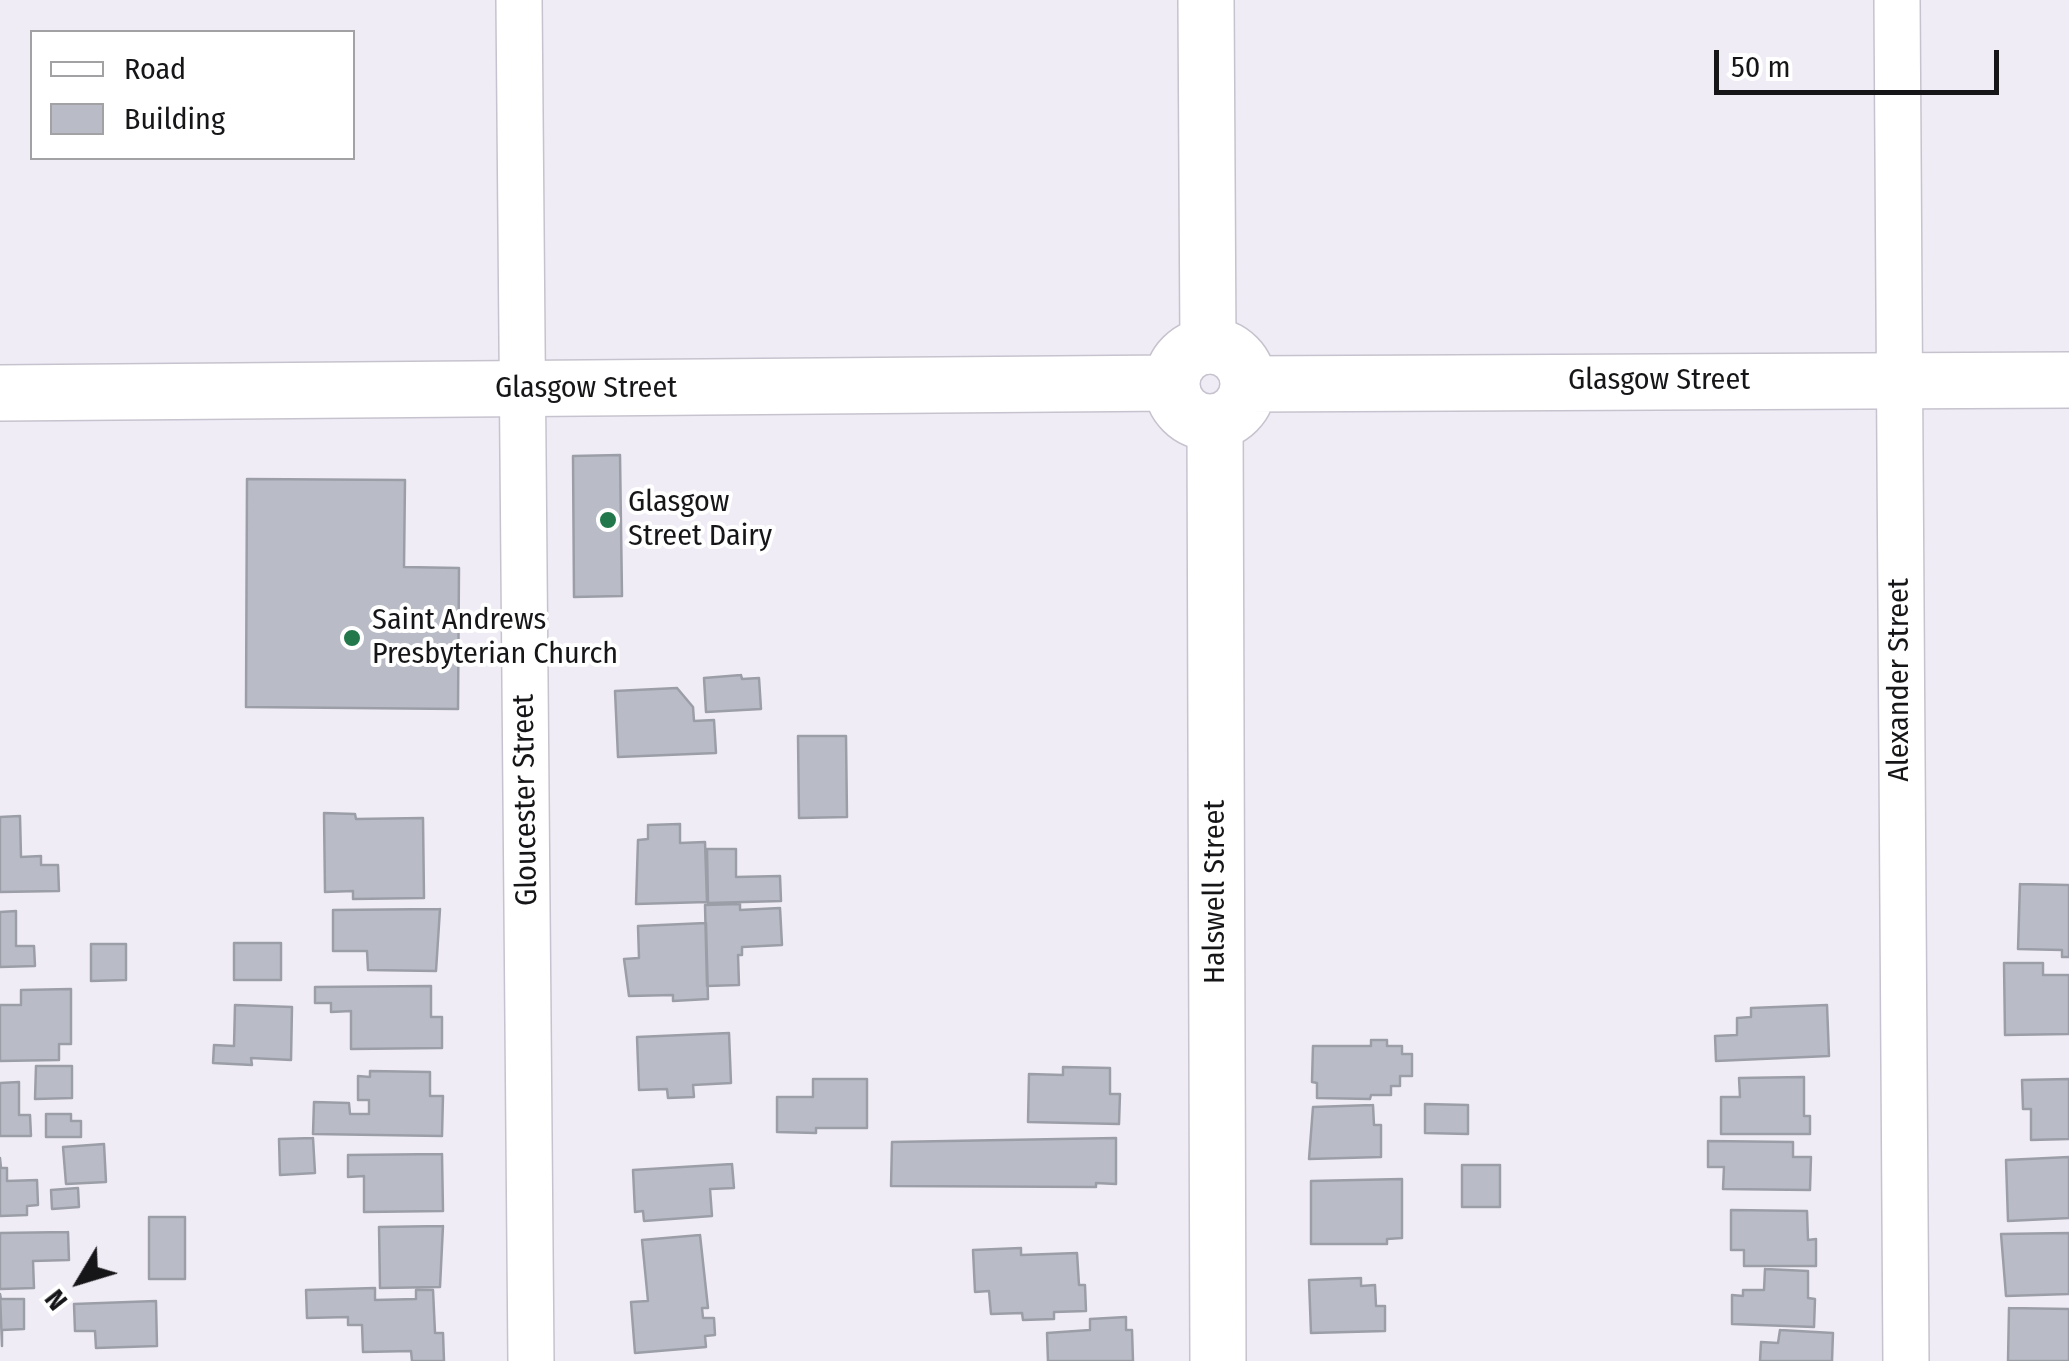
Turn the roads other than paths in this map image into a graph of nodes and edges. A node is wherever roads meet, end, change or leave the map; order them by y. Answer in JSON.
{"nodes":[{"id":1,"x":519,"y":0,"type":"edge"},
{"id":2,"x":1206,"y":0,"type":"edge"},
{"id":3,"x":1897,"y":0,"type":"edge"},
{"id":4,"x":1190,"y":364,"type":"junction"},
{"id":5,"x":1898,"y":380,"type":"junction"},
{"id":6,"x":2069,"y":380,"type":"edge"},
{"id":7,"x":522,"y":389,"type":"junction"},
{"id":8,"x":0,"y":393,"type":"edge"},
{"id":9,"x":1232,"y":403,"type":"junction"},
{"id":10,"x":531,"y":1361,"type":"edge"},
{"id":11,"x":1218,"y":1361,"type":"edge"},
{"id":12,"x":1906,"y":1361,"type":"edge"}],
"edges":[{"from":1,"to":7,"type":"street","name":"Gloucester Street"},
{"from":2,"to":4,"type":"main road"},
{"from":3,"to":5,"type":"street","name":"Alexander Street"},
{"from":4,"to":7,"type":"main road","name":"Glasgow Street"},
{"from":4,"to":9,"type":"main road"},
{"from":5,"to":6,"type":"main road","name":"Glasgow Street"},
{"from":5,"to":9,"type":"main road","name":"Glasgow Street"},
{"from":5,"to":12,"type":"street","name":"Alexander Street"},
{"from":7,"to":8,"type":"main road","name":"Glasgow Street"},
{"from":7,"to":10,"type":"street","name":"Gloucester Street"},
{"from":9,"to":11,"type":"main road","name":"Halswell Street"}]}
